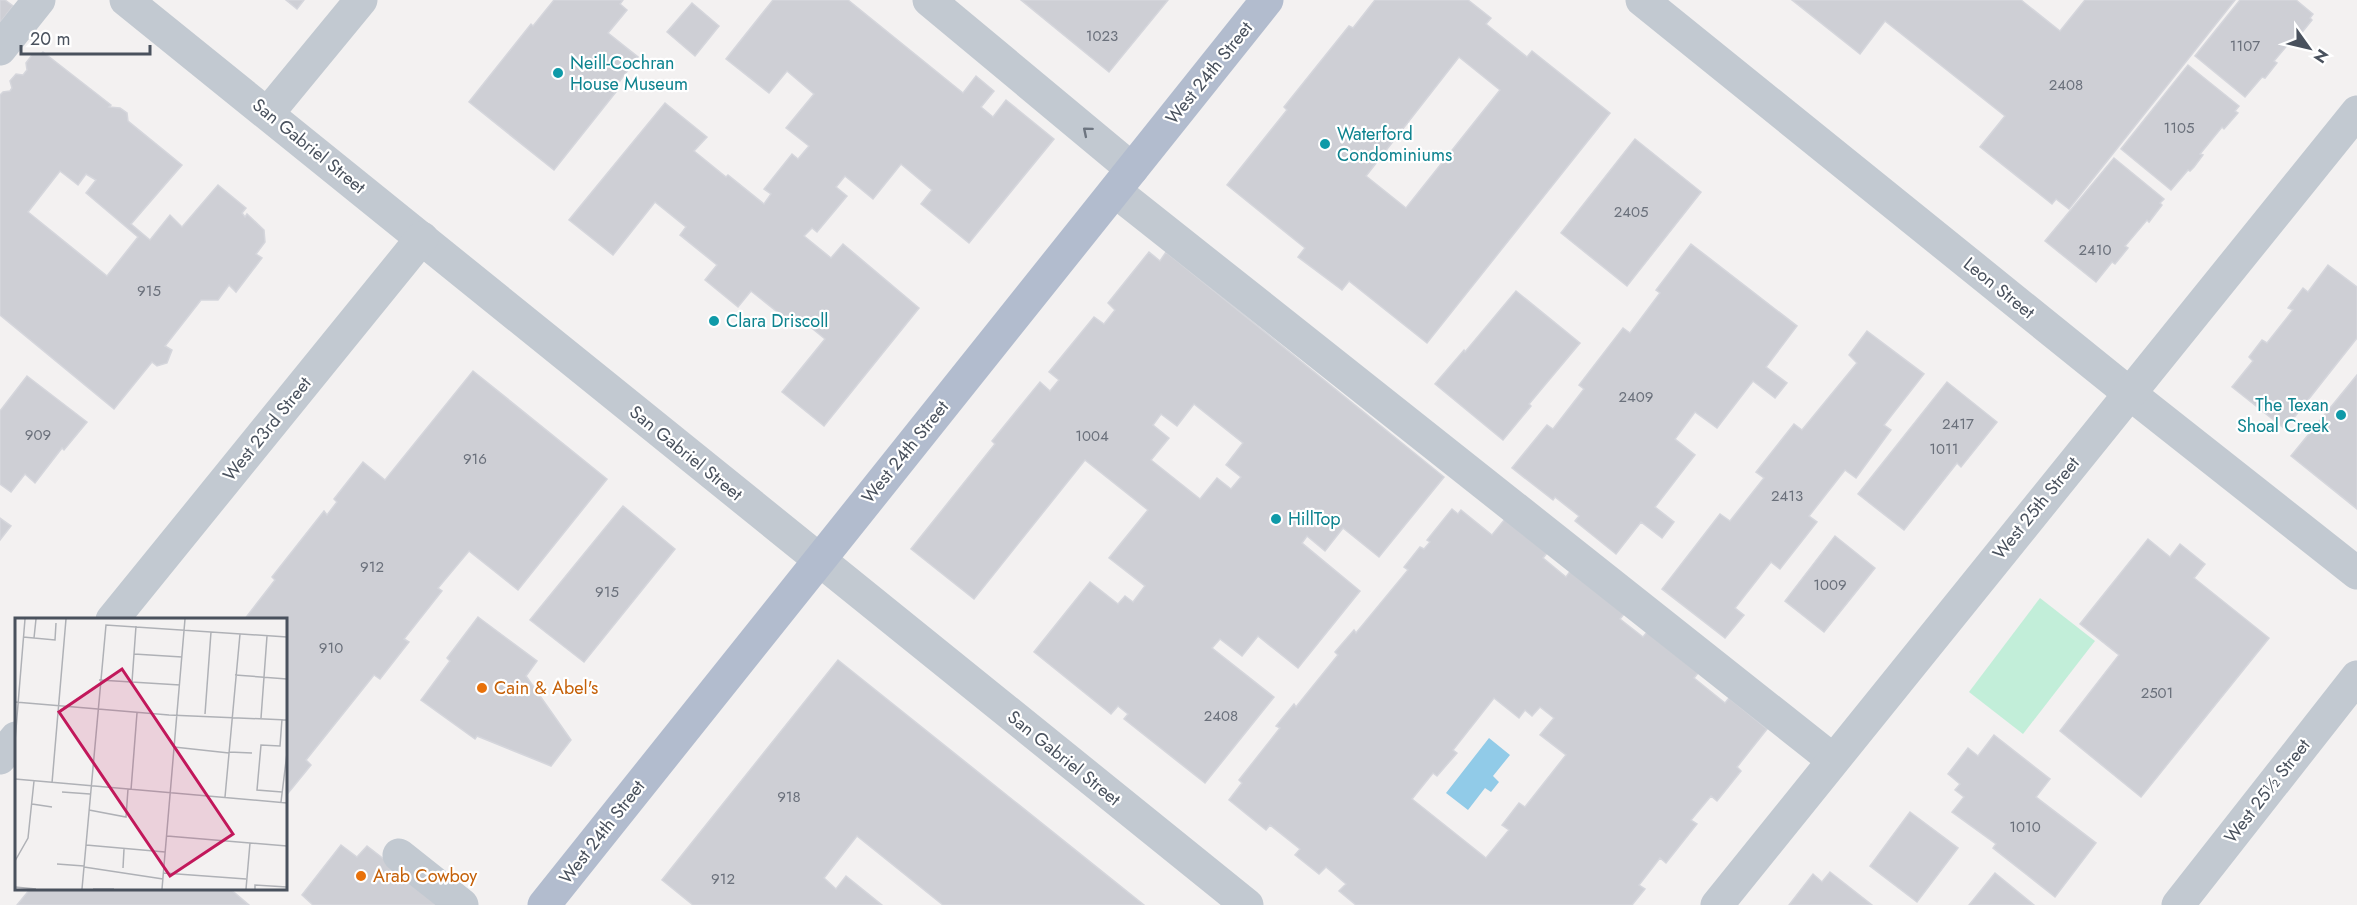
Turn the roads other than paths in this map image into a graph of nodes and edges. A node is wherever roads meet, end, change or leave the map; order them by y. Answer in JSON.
{"nodes":[{"id":1,"x":39,"y":0,"type":"edge"},
{"id":2,"x":126,"y":0,"type":"edge"},
{"id":3,"x":361,"y":0,"type":"edge"},
{"id":4,"x":929,"y":0,"type":"edge"},
{"id":5,"x":1267,"y":0,"type":"edge"},
{"id":6,"x":1642,"y":0,"type":"edge"},
{"id":7,"x":0,"y":49,"type":"edge"},
{"id":8,"x":2357,"y":112,"type":"edge"},
{"id":9,"x":268,"y":113,"type":"junction"},
{"id":10,"x":1123,"y":180,"type":"junction"},
{"id":11,"x":422,"y":238,"type":"junction"},
{"id":12,"x":2129,"y":393,"type":"junction"},
{"id":13,"x":818,"y":560,"type":"junction"},
{"id":14,"x":2357,"y":573,"type":"edge"},
{"id":15,"x":114,"y":618,"type":"edge"},
{"id":16,"x":2357,"y":677,"type":"edge"},
{"id":17,"x":15,"y":739,"type":"edge"},
{"id":18,"x":0,"y":758,"type":"edge"},
{"id":19,"x":1833,"y":760,"type":"junction"},
{"id":20,"x":399,"y":855,"type":"dead end"},
{"id":21,"x":462,"y":905,"type":"edge"},
{"id":22,"x":544,"y":905,"type":"edge"},
{"id":23,"x":1247,"y":905,"type":"edge"},
{"id":24,"x":1717,"y":905,"type":"edge"},
{"id":25,"x":2178,"y":905,"type":"edge"}],
"edges":[{"from":1,"to":7,"type":"street"},
{"from":2,"to":9,"type":"street","name":"San Gabriel Street"},
{"from":3,"to":9,"type":"street"},
{"from":10,"to":4,"type":"street","one_way":true},
{"from":5,"to":10,"type":"main road","name":"West 24th Street"},
{"from":6,"to":12,"type":"street","name":"Leon Street"},
{"from":8,"to":12,"type":"street","name":"West 25th Street"},
{"from":9,"to":11,"type":"street","name":"San Gabriel Street"},
{"from":10,"to":13,"type":"main road","name":"West 24th Street"},
{"from":10,"to":19,"type":"street"},
{"from":11,"to":13,"type":"street","name":"San Gabriel Street"},
{"from":11,"to":15,"type":"street","name":"West 23rd Street"},
{"from":12,"to":14,"type":"street","name":"Leon Street"},
{"from":12,"to":19,"type":"street","name":"West 25th Street"},
{"from":13,"to":22,"type":"main road","name":"West 24th Street"},
{"from":13,"to":23,"type":"street","name":"San Gabriel Street"},
{"from":16,"to":25,"type":"street","name":"West 25½ Street"},
{"from":17,"to":18,"type":"street"},
{"from":19,"to":24,"type":"street","name":"West 25th Street"},
{"from":20,"to":21,"type":"street"}]}
